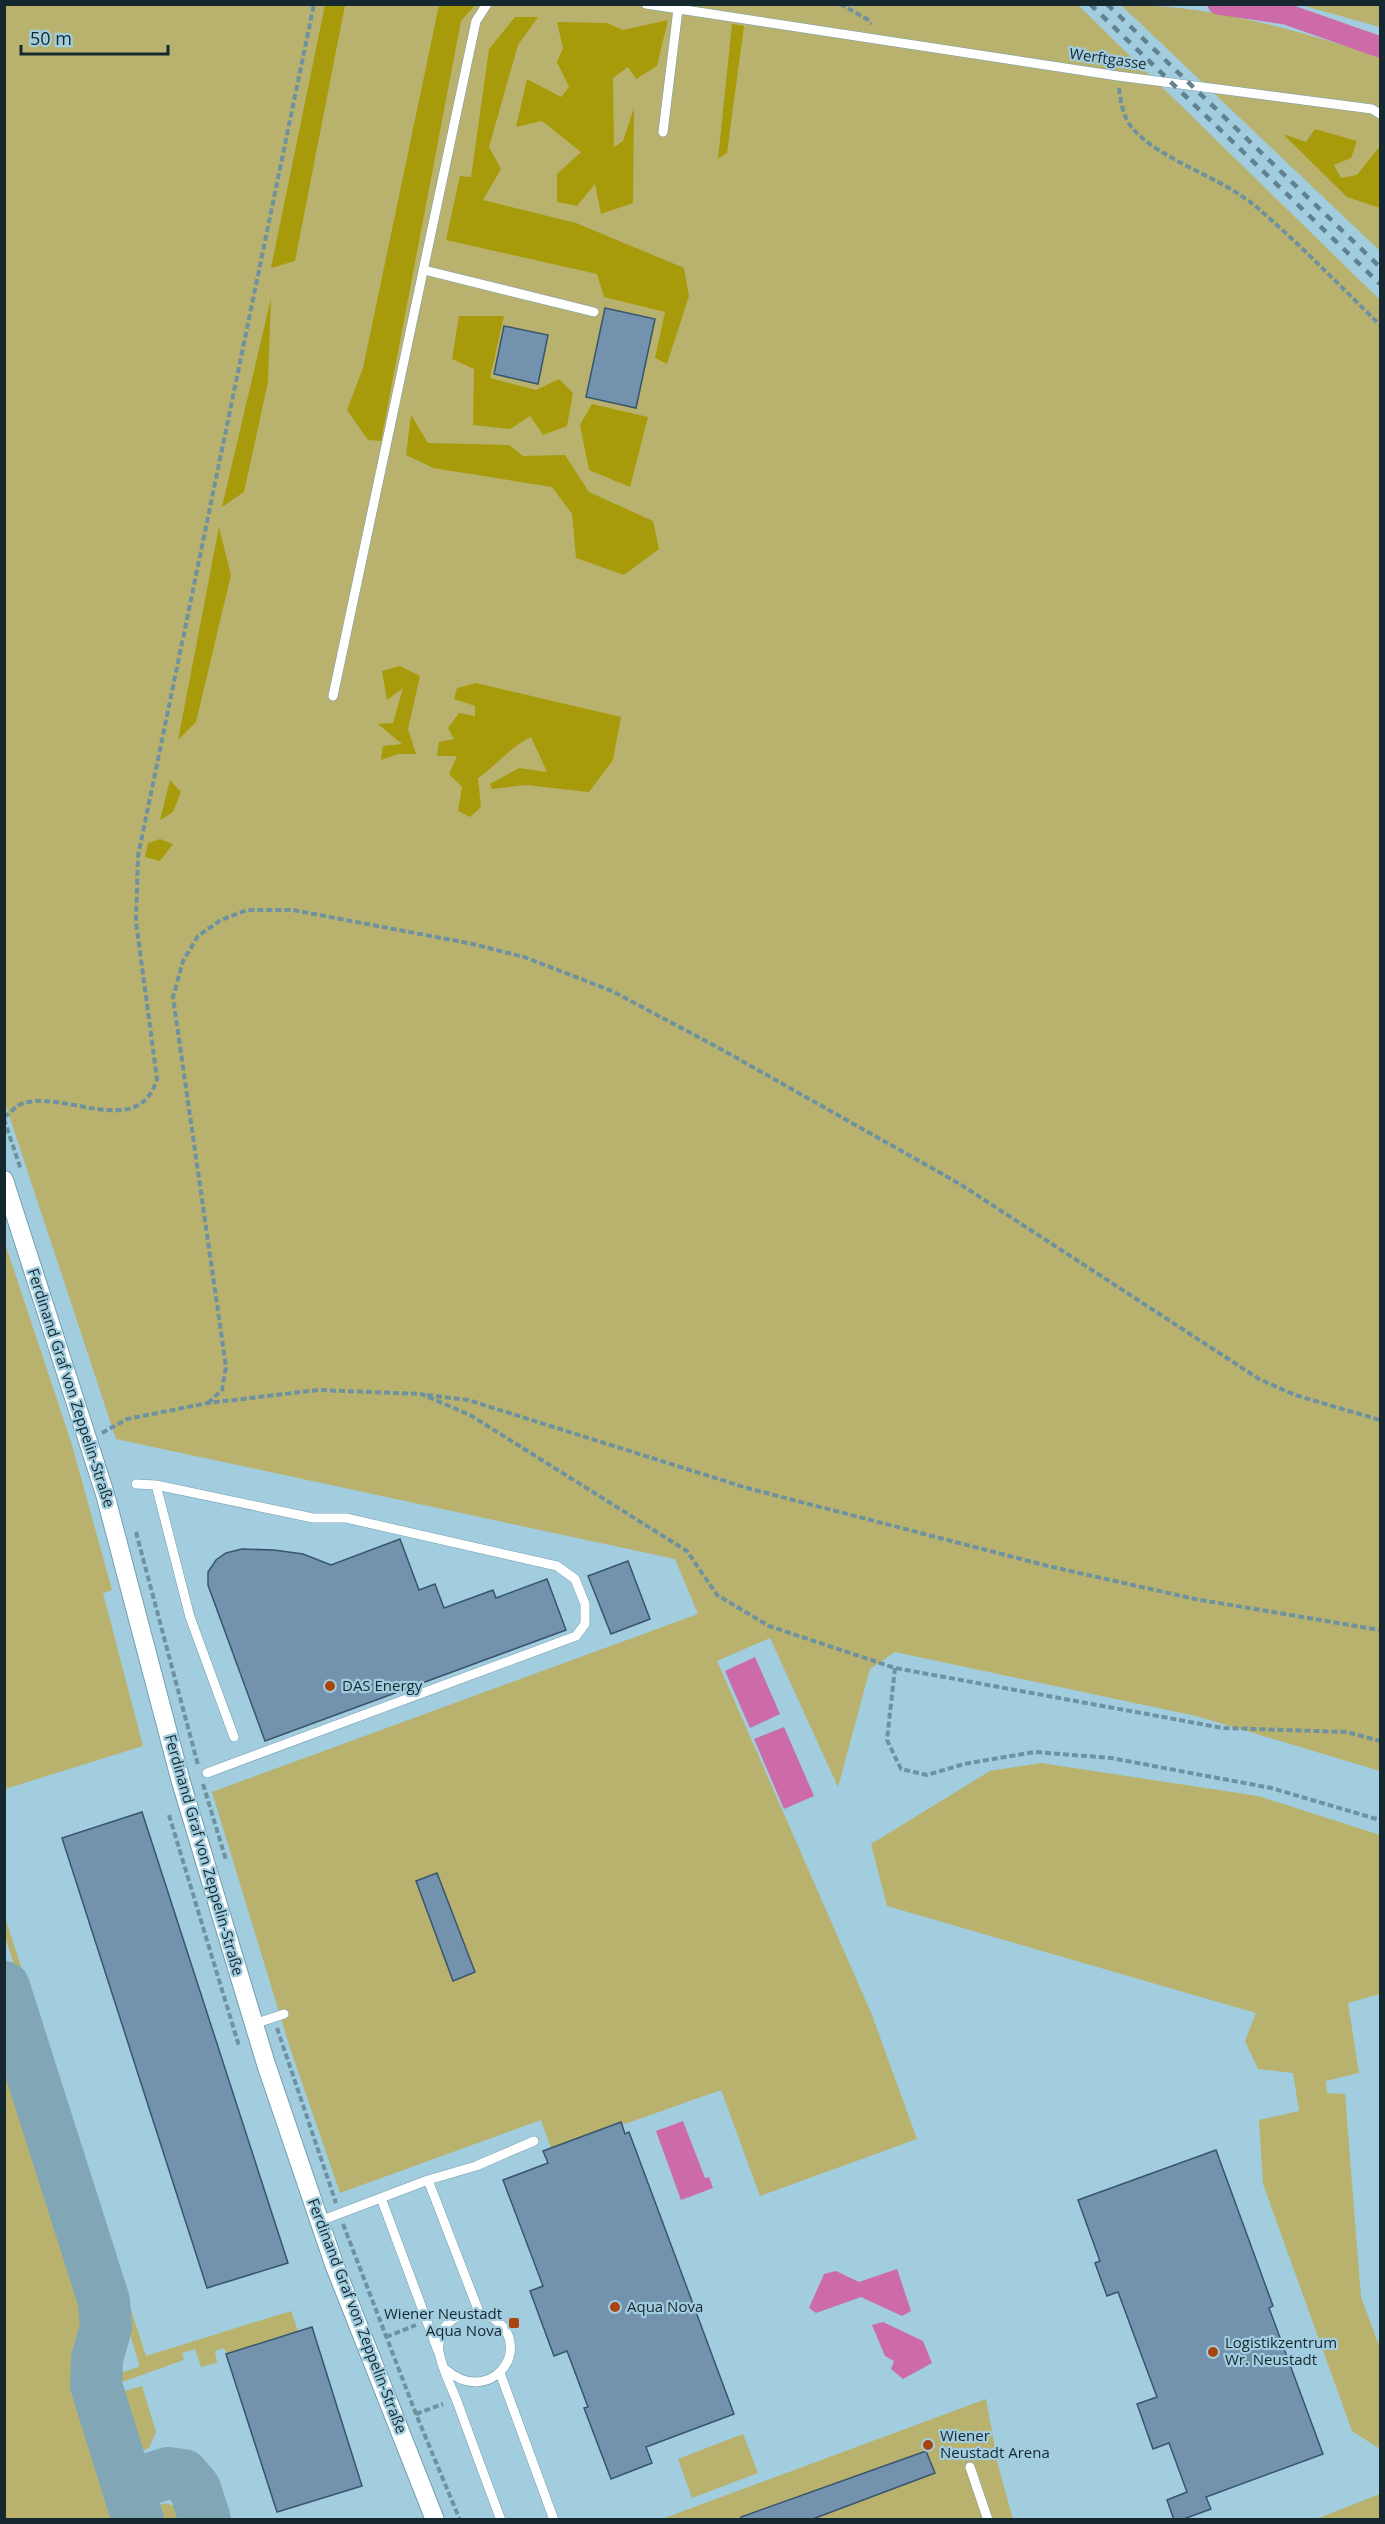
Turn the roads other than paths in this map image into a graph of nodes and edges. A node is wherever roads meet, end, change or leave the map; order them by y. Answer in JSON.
{"nodes":[{"id":1,"x":488,"y":4,"type":"edge"},
{"id":2,"x":646,"y":4,"type":"edge"},
{"id":3,"x":678,"y":9,"type":"junction"},
{"id":4,"x":1380,"y":114,"type":"edge"},
{"id":5,"x":663,"y":132,"type":"dead end"},
{"id":6,"x":424,"y":270,"type":"junction"},
{"id":7,"x":594,"y":312,"type":"dead end"},
{"id":8,"x":333,"y":696,"type":"dead end"},
{"id":9,"x":4,"y":1180,"type":"edge"},
{"id":10,"x":136,"y":1484,"type":"dead end"},
{"id":11,"x":156,"y":1485,"type":"junction"},
{"id":12,"x":234,"y":1737,"type":"dead end"},
{"id":13,"x":207,"y":1773,"type":"dead end"},
{"id":14,"x":284,"y":2014,"type":"dead end"},
{"id":15,"x":254,"y":2024,"type":"junction"},
{"id":16,"x":534,"y":2141,"type":"dead end"},
{"id":17,"x":428,"y":2180,"type":"junction"},
{"id":18,"x":381,"y":2198,"type":"junction"},
{"id":19,"x":320,"y":2221,"type":"junction"},
{"id":20,"x":479,"y":2312,"type":"junction"},
{"id":21,"x":439,"y":2352,"type":"junction"},
{"id":22,"x":445,"y":2369,"type":"junction"},
{"id":23,"x":500,"y":2373,"type":"junction"},
{"id":24,"x":970,"y":2468,"type":"dead end"},
{"id":25,"x":435,"y":2520,"type":"edge"},
{"id":26,"x":501,"y":2520,"type":"edge"},
{"id":27,"x":554,"y":2520,"type":"edge"},
{"id":28,"x":988,"y":2520,"type":"edge"}],
"edges":[{"from":1,"to":6,"type":"lane"},
{"from":2,"to":3,"type":"lane","name":"Werftgasse"},
{"from":3,"to":4,"type":"lane","name":"Werftgasse"},
{"from":3,"to":5,"type":"lane"},
{"from":6,"to":7,"type":"lane"},
{"from":6,"to":8,"type":"lane"},
{"from":9,"to":15,"type":"street","name":"Ferdinand Graf von Zeppelin-Straße"},
{"from":10,"to":11,"type":"lane"},
{"from":11,"to":12,"type":"lane"},
{"from":11,"to":13,"type":"lane"},
{"from":14,"to":15,"type":"lane"},
{"from":15,"to":19,"type":"street","name":"Ferdinand Graf von Zeppelin-Straße"},
{"from":16,"to":17,"type":"lane"},
{"from":17,"to":18,"type":"lane"},
{"from":17,"to":20,"type":"lane"},
{"from":18,"to":19,"type":"lane"},
{"from":18,"to":21,"type":"lane"},
{"from":19,"to":25,"type":"street","name":"Ferdinand Graf von Zeppelin-Straße"},
{"from":20,"to":21,"type":"lane"},
{"from":20,"to":23,"type":"lane"},
{"from":21,"to":22,"type":"lane"},
{"from":22,"to":23,"type":"lane"},
{"from":22,"to":26,"type":"lane"},
{"from":23,"to":27,"type":"lane"},
{"from":24,"to":28,"type":"lane"}]}
